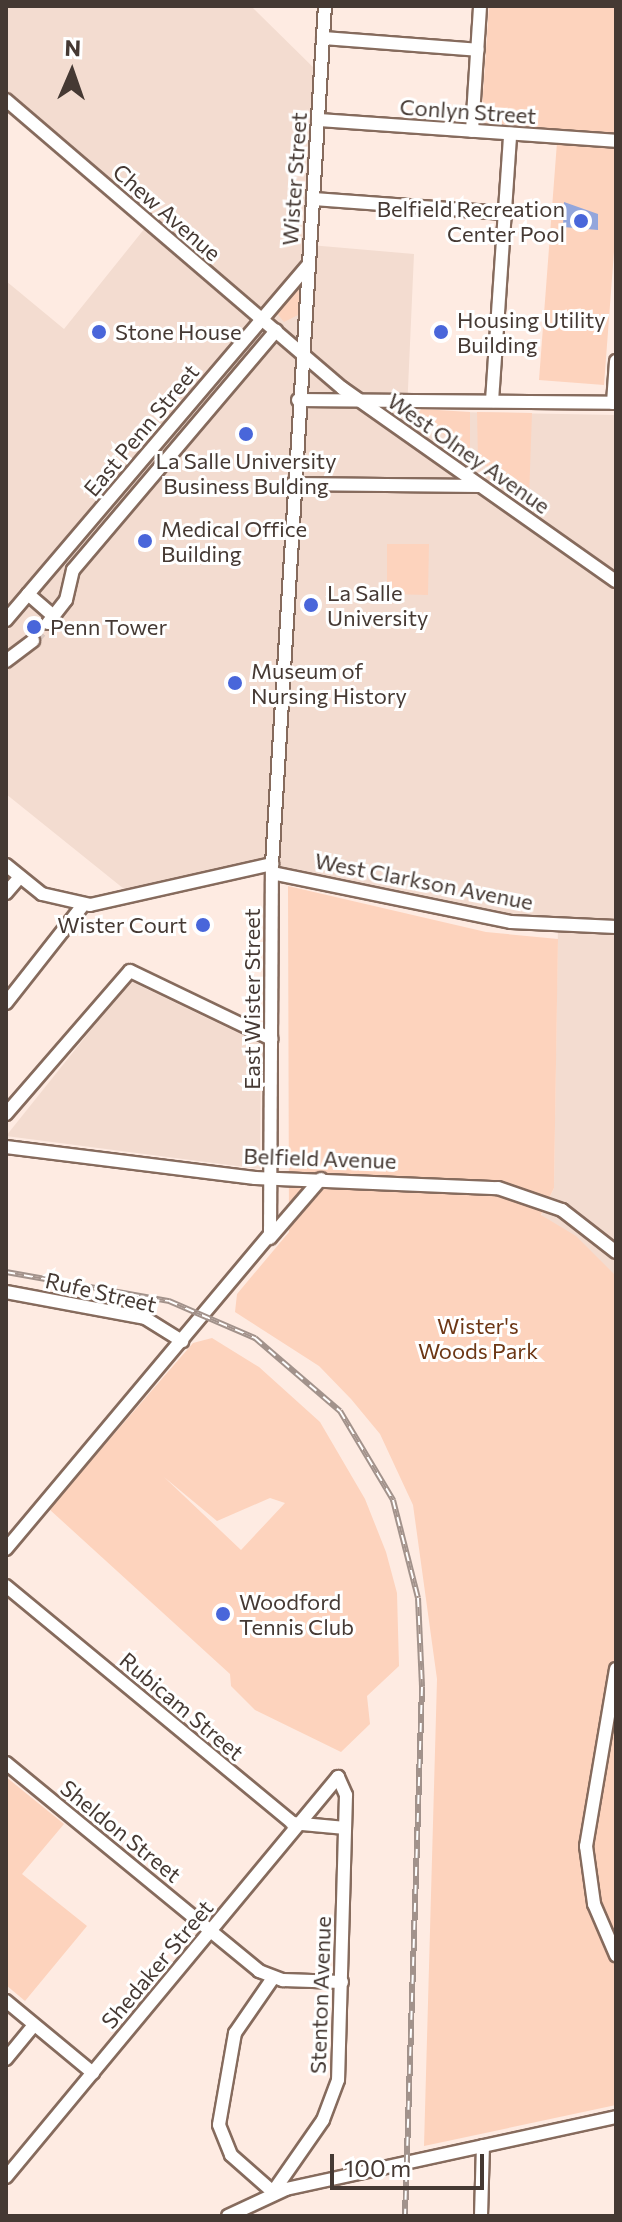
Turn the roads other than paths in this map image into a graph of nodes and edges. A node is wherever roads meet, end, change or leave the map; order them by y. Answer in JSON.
{"nodes":[{"id":1,"x":325,"y":6,"type":"edge"},
{"id":2,"x":480,"y":6,"type":"edge"},
{"id":3,"x":323,"y":38,"type":"junction"},
{"id":4,"x":478,"y":50,"type":"junction"},
{"id":5,"x":6,"y":100,"type":"edge"},
{"id":6,"x":318,"y":120,"type":"junction"},
{"id":7,"x":472,"y":131,"type":"junction"},
{"id":8,"x":510,"y":134,"type":"junction"},
{"id":9,"x":616,"y":141,"type":"edge"},
{"id":10,"x":313,"y":199,"type":"junction"},
{"id":11,"x":504,"y":213,"type":"junction"},
{"id":12,"x":308,"y":265,"type":"junction"},
{"id":13,"x":261,"y":318,"type":"junction"},
{"id":14,"x":276,"y":331,"type":"junction"},
{"id":15,"x":302,"y":354,"type":"junction"},
{"id":16,"x":616,"y":361,"type":"edge"},
{"id":17,"x":357,"y":399,"type":"junction"},
{"id":18,"x":298,"y":400,"type":"junction"},
{"id":19,"x":492,"y":401,"type":"junction"},
{"id":20,"x":614,"y":403,"type":"edge"},
{"id":21,"x":292,"y":484,"type":"junction"},
{"id":22,"x":480,"y":486,"type":"junction"},
{"id":23,"x":616,"y":581,"type":"edge"},
{"id":24,"x":28,"y":594,"type":"junction"},
{"id":25,"x":6,"y":620,"type":"edge"},
{"id":26,"x":33,"y":641,"type":"tunnel mouth"},
{"id":27,"x":6,"y":661,"type":"edge"},
{"id":28,"x":6,"y":865,"type":"edge"},
{"id":29,"x":272,"y":868,"type":"junction"},
{"id":30,"x":20,"y":877,"type":"junction"},
{"id":31,"x":6,"y":893,"type":"edge"},
{"id":32,"x":83,"y":905,"type":"junction"},
{"id":33,"x":616,"y":927,"type":"edge"},
{"id":34,"x":6,"y":1003,"type":"edge"},
{"id":35,"x":271,"y":1039,"type":"junction"},
{"id":36,"x":8,"y":1109,"type":"edge"},
{"id":37,"x":6,"y":1147,"type":"edge"},
{"id":38,"x":270,"y":1179,"type":"junction"},
{"id":39,"x":321,"y":1179,"type":"junction"},
{"id":40,"x":268,"y":1241,"type":"junction"},
{"id":41,"x":616,"y":1252,"type":"edge"},
{"id":42,"x":6,"y":1292,"type":"edge"},
{"id":43,"x":182,"y":1341,"type":"junction"},
{"id":44,"x":6,"y":1549,"type":"edge"},
{"id":45,"x":6,"y":1586,"type":"edge"},
{"id":46,"x":616,"y":1669,"type":"edge"},
{"id":47,"x":6,"y":1763,"type":"edge"},
{"id":48,"x":338,"y":1777,"type":"joint"},
{"id":49,"x":297,"y":1825,"type":"junction"},
{"id":50,"x":345,"y":1828,"type":"junction"},
{"id":51,"x":210,"y":1930,"type":"junction"},
{"id":52,"x":616,"y":1955,"type":"edge"},
{"id":53,"x":273,"y":1978,"type":"junction"},
{"id":54,"x":342,"y":1982,"type":"junction"},
{"id":55,"x":6,"y":2001,"type":"edge"},
{"id":56,"x":34,"y":2025,"type":"junction"},
{"id":57,"x":6,"y":2059,"type":"edge"},
{"id":58,"x":93,"y":2073,"type":"junction"},
{"id":59,"x":616,"y":2117,"type":"edge"},
{"id":60,"x":483,"y":2146,"type":"junction"},
{"id":61,"x":6,"y":2177,"type":"edge"},
{"id":62,"x":273,"y":2192,"type":"junction"},
{"id":63,"x":228,"y":2216,"type":"edge"},
{"id":64,"x":481,"y":2216,"type":"edge"}],
"edges":[{"from":1,"to":3,"type":"street","name":"Wister Street"},
{"from":2,"to":4,"type":"street"},
{"from":3,"to":4,"type":"street"},
{"from":3,"to":6,"type":"street","name":"Wister Street"},
{"from":4,"to":7,"type":"street"},
{"from":5,"to":13,"type":"street","name":"Chew Avenue"},
{"from":6,"to":7,"type":"street","name":"Conlyn Street"},
{"from":6,"to":10,"type":"street","name":"Wister Street"},
{"from":7,"to":8,"type":"street","name":"Conlyn Street"},
{"from":8,"to":9,"type":"street","name":"Conlyn Street"},
{"from":8,"to":11,"type":"street"},
{"from":10,"to":11,"type":"street"},
{"from":10,"to":12,"type":"street","name":"Wister Street"},
{"from":11,"to":19,"type":"street"},
{"from":12,"to":13,"type":"street","name":"East Penn Street"},
{"from":12,"to":15,"type":"street","name":"Wister Street"},
{"from":13,"to":14,"type":"street","name":"Chew Avenue"},
{"from":13,"to":24,"type":"street","name":"East Penn Street"},
{"from":14,"to":15,"type":"street","name":"Chew Avenue"},
{"from":14,"to":24,"type":"street","name":"East Penn Street"},
{"from":15,"to":17,"type":"street","name":"West Olney Avenue"},
{"from":15,"to":18,"type":"street","name":"East Wister Street"},
{"from":16,"to":20,"type":"street"},
{"from":17,"to":18,"type":"street"},
{"from":17,"to":19,"type":"street"},
{"from":17,"to":22,"type":"street","name":"West Olney Avenue"},
{"from":18,"to":21,"type":"street","name":"East Wister Street"},
{"from":19,"to":20,"type":"street"},
{"from":21,"to":22,"type":"street"},
{"from":21,"to":29,"type":"street","name":"East Wister Street"},
{"from":22,"to":23,"type":"street","name":"West Olney Avenue"},
{"from":24,"to":25,"type":"street","name":"East Penn Street"},
{"from":26,"to":27,"type":"street"},
{"from":28,"to":30,"type":"street","name":"West Clarkson Avenue"},
{"from":29,"to":32,"type":"street","name":"West Clarkson Avenue"},
{"from":29,"to":33,"type":"street","name":"West Clarkson Avenue"},
{"from":29,"to":35,"type":"street","name":"East Wister Street"},
{"from":30,"to":31,"type":"street"},
{"from":30,"to":32,"type":"street","name":"West Clarkson Avenue"},
{"from":32,"to":34,"type":"street"},
{"from":35,"to":36,"type":"street"},
{"from":35,"to":38,"type":"street","name":"East Wister Street"},
{"from":37,"to":38,"type":"street","name":"Belfield Avenue"},
{"from":38,"to":39,"type":"street","name":"Belfield Avenue"},
{"from":38,"to":40,"type":"street","name":"East Wister Street"},
{"from":39,"to":40,"type":"street"},
{"from":39,"to":41,"type":"street","name":"Belfield Avenue"},
{"from":40,"to":43,"type":"street"},
{"from":42,"to":43,"type":"street","name":"Rufe Street"},
{"from":43,"to":44,"type":"street"},
{"from":45,"to":49,"type":"street","name":"Rubicam Street"},
{"from":46,"to":52,"type":"street"},
{"from":47,"to":51,"type":"street","name":"Sheldon Street"},
{"from":48,"to":49,"type":"street","name":"Shedaker Street"},
{"from":48,"to":50,"type":"street","name":"Stenton Avenue"},
{"from":49,"to":50,"type":"street"},
{"from":49,"to":51,"type":"street","name":"Shedaker Street"},
{"from":50,"to":54,"type":"street","name":"Stenton Avenue"},
{"from":51,"to":53,"type":"street","name":"Sheldon Street"},
{"from":51,"to":58,"type":"street","name":"Shedaker Street"},
{"from":53,"to":54,"type":"street"},
{"from":53,"to":62,"type":"street"},
{"from":54,"to":62,"type":"street","name":"Stenton Avenue"},
{"from":55,"to":56,"type":"street"},
{"from":56,"to":57,"type":"street"},
{"from":56,"to":58,"type":"street"},
{"from":58,"to":61,"type":"street","name":"Shedaker Street"},
{"from":59,"to":60,"type":"street"},
{"from":60,"to":62,"type":"street"},
{"from":60,"to":64,"type":"street"},
{"from":62,"to":63,"type":"street"}]}
